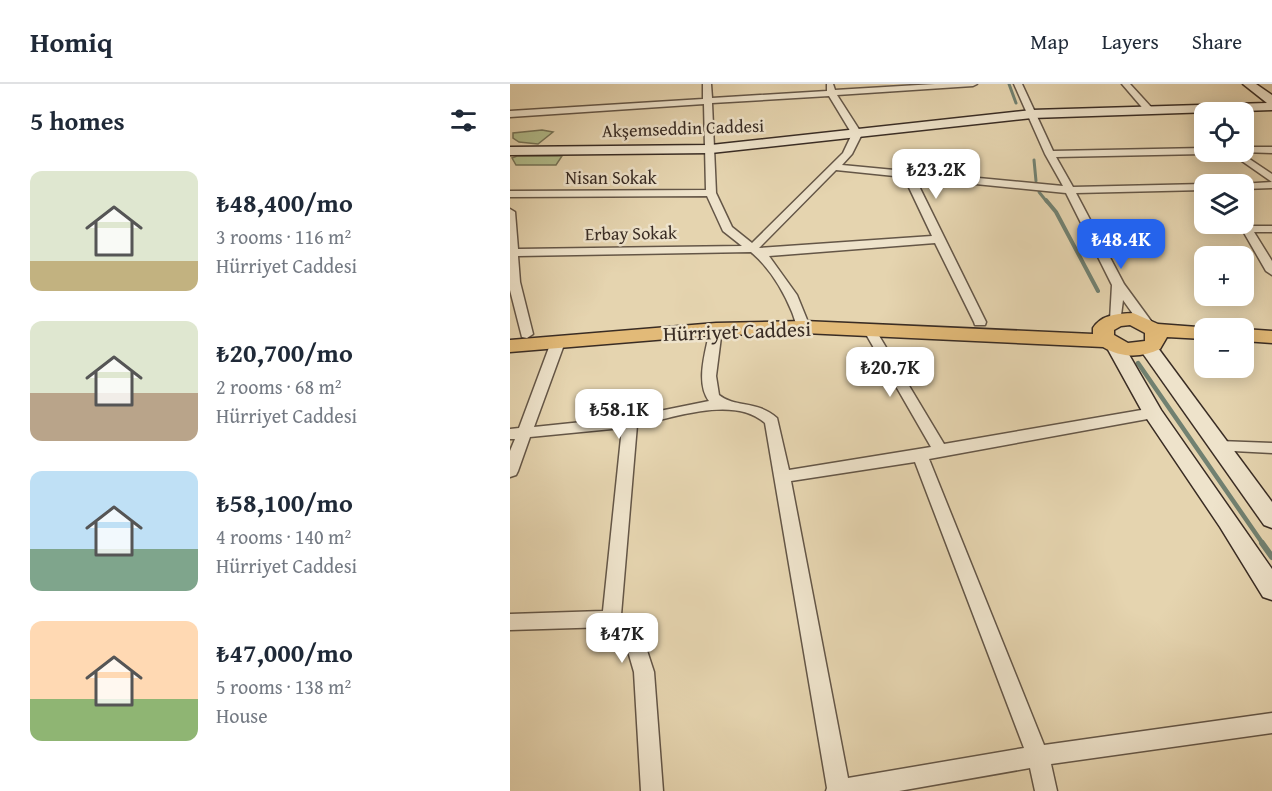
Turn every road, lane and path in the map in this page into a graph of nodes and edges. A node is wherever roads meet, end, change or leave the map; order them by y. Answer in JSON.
{"nodes":[{"id":1,"x":707,"y":84,"type":"edge"},
{"id":2,"x":794,"y":84,"type":"edge"},
{"id":3,"x":973,"y":84,"type":"edge"},
{"id":4,"x":1018,"y":84,"type":"edge"},
{"id":5,"x":1126,"y":84,"type":"edge"},
{"id":6,"x":1249,"y":84,"type":"edge"},
{"id":7,"x":904,"y":86,"type":"edge"},
{"id":8,"x":831,"y":88,"type":"edge"},
{"id":9,"x":794,"y":95,"type":"junction"},
{"id":10,"x":706,"y":101,"type":"junction"},
{"id":11,"x":1272,"y":101,"type":"edge"},
{"id":12,"x":1272,"y":106,"type":"edge"},
{"id":13,"x":1149,"y":110,"type":"junction"},
{"id":14,"x":510,"y":114,"type":"edge"},
{"id":15,"x":1032,"y":114,"type":"junction"},
{"id":16,"x":857,"y":134,"type":"junction"},
{"id":17,"x":711,"y":149,"type":"junction"},
{"id":18,"x":1254,"y":150,"type":"edge"},
{"id":19,"x":1272,"y":150,"type":"edge"},
{"id":20,"x":510,"y":151,"type":"edge"},
{"id":21,"x":1194,"y":151,"type":"edge"},
{"id":22,"x":1050,"y":154,"type":"junction"},
{"id":23,"x":1248,"y":162,"type":"edge"},
{"id":24,"x":834,"y":167,"type":"junction"},
{"id":25,"x":908,"y":174,"type":"junction"},
{"id":26,"x":1272,"y":179,"type":"edge"},
{"id":27,"x":1272,"y":185,"type":"edge"},
{"id":28,"x":1254,"y":186,"type":"edge"},
{"id":29,"x":1190,"y":187,"type":"junction"},
{"id":30,"x":1194,"y":187,"type":"edge"},
{"id":31,"x":1069,"y":190,"type":"junction"},
{"id":32,"x":1194,"y":190,"type":"edge"},
{"id":33,"x":711,"y":193,"type":"junction"},
{"id":34,"x":510,"y":194,"type":"edge"},
{"id":35,"x":510,"y":212,"type":"edge"},
{"id":36,"x":1254,"y":227,"type":"edge"},
{"id":37,"x":1272,"y":229,"type":"edge"},
{"id":38,"x":1248,"y":234,"type":"edge"},
{"id":39,"x":939,"y":239,"type":"junction"},
{"id":40,"x":755,"y":251,"type":"junction"},
{"id":41,"x":512,"y":253,"type":"junction"},
{"id":42,"x":1272,"y":271,"type":"edge"},
{"id":43,"x":512,"y":272,"type":"edge"},
{"id":44,"x":1118,"y":285,"type":"junction"},
{"id":45,"x":802,"y":321,"type":"junction"},
{"id":46,"x":980,"y":322,"type":"junction"},
{"id":47,"x":716,"y":329,"type":"junction"},
{"id":48,"x":869,"y":329,"type":"junction"},
{"id":49,"x":1111,"y":333,"type":"junction"},
{"id":50,"x":1194,"y":334,"type":"edge"},
{"id":51,"x":519,"y":335,"type":"edge"},
{"id":52,"x":1254,"y":335,"type":"edge"},
{"id":53,"x":1152,"y":336,"type":"junction"},
{"id":54,"x":1272,"y":336,"type":"edge"},
{"id":55,"x":558,"y":342,"type":"junction"},
{"id":56,"x":1194,"y":342,"type":"edge"},
{"id":57,"x":510,"y":346,"type":"edge"},
{"id":58,"x":1254,"y":347,"type":"edge"},
{"id":59,"x":1272,"y":348,"type":"edge"},
{"id":60,"x":720,"y":404,"type":"junction"},
{"id":61,"x":1153,"y":413,"type":"junction"},
{"id":62,"x":630,"y":422,"type":"junction"},
{"id":63,"x":526,"y":433,"type":"junction"},
{"id":64,"x":510,"y":434,"type":"edge"},
{"id":65,"x":1219,"y":446,"type":"junction"},
{"id":66,"x":1272,"y":448,"type":"edge"},
{"id":67,"x":940,"y":450,"type":"junction"},
{"id":68,"x":920,"y":456,"type":"junction"},
{"id":69,"x":510,"y":471,"type":"edge"},
{"id":70,"x":782,"y":477,"type":"junction"},
{"id":71,"x":1272,"y":519,"type":"edge"},
{"id":72,"x":1272,"y":590,"type":"edge"},
{"id":73,"x":611,"y":619,"type":"junction"},
{"id":74,"x":510,"y":622,"type":"edge"},
{"id":75,"x":1272,"y":723,"type":"edge"},
{"id":76,"x":1038,"y":756,"type":"junction"},
{"id":77,"x":652,"y":791,"type":"edge"},
{"id":78,"x":838,"y":791,"type":"edge"},
{"id":79,"x":1046,"y":791,"type":"edge"}],
"edges":[{"from":1,"to":10,"type":"street"},
{"from":2,"to":9,"type":"street"},
{"from":3,"to":7,"type":"street"},
{"from":4,"to":15,"type":"street"},
{"from":5,"to":13,"type":"street"},
{"from":6,"to":11,"type":"main road"},
{"from":7,"to":8,"type":"street"},
{"from":8,"to":9,"type":"street"},
{"from":8,"to":16,"type":"street"},
{"from":9,"to":10,"type":"street"},
{"from":10,"to":14,"type":"street"},
{"from":10,"to":17,"type":"street"},
{"from":12,"to":13,"type":"main road","name":"Akşemseddin Caddesi"},
{"from":13,"to":15,"type":"main road","name":"Akşemseddin Caddesi"},
{"from":15,"to":16,"type":"main road","name":"Akşemseddin Caddesi"},
{"from":15,"to":22,"type":"street"},
{"from":16,"to":17,"type":"main road","name":"Akşemseddin Caddesi"},
{"from":16,"to":24,"type":"street"},
{"from":17,"to":20,"type":"main road","name":"Akşemseddin Caddesi"},
{"from":17,"to":33,"type":"street"},
{"from":18,"to":19,"type":"street"},
{"from":21,"to":22,"type":"street"},
{"from":22,"to":31,"type":"street"},
{"from":23,"to":26,"type":"street"},
{"from":24,"to":25,"type":"street"},
{"from":24,"to":40,"type":"street"},
{"from":25,"to":31,"type":"street"},
{"from":25,"to":39,"type":"street"},
{"from":27,"to":28,"type":"street"},
{"from":29,"to":30,"type":"street"},
{"from":29,"to":31,"type":"street"},
{"from":29,"to":32,"type":"street"},
{"from":31,"to":44,"type":"street"},
{"from":33,"to":34,"type":"street","name":"Nisan Sokak"},
{"from":33,"to":40,"type":"street"},
{"from":35,"to":41,"type":"street"},
{"from":36,"to":37,"type":"street"},
{"from":38,"to":42,"type":"street"},
{"from":39,"to":40,"type":"street","name":"Erbay Sokak"},
{"from":39,"to":46,"type":"street"},
{"from":40,"to":41,"type":"street","name":"Erbay Sokak"},
{"from":40,"to":45,"type":"street"},
{"from":41,"to":43,"type":"street"},
{"from":43,"to":51,"type":"street"},
{"from":44,"to":49,"type":"street"},
{"from":44,"to":53,"type":"street"},
{"from":45,"to":46,"type":"main road","name":"Hürriyet Caddesi"},
{"from":45,"to":47,"type":"main road","name":"Hürriyet Caddesi"},
{"from":45,"to":48,"type":"main road","name":"Hürriyet Caddesi"},
{"from":45,"to":51,"type":"main road","name":"Hürriyet Caddesi"},
{"from":46,"to":49,"type":"main road","name":"Hürriyet Caddesi"},
{"from":47,"to":55,"type":"main road","name":"Hürriyet Caddesi"},
{"from":47,"to":60,"type":"street"},
{"from":48,"to":49,"type":"main road","name":"Hürriyet Caddesi"},
{"from":48,"to":67,"type":"street"},
{"from":49,"to":53,"type":"main road"},
{"from":49,"to":53,"type":"main road"},
{"from":49,"to":61,"type":"main road"},
{"from":50,"to":53,"type":"main road"},
{"from":52,"to":54,"type":"main road"},
{"from":53,"to":56,"type":"main road"},
{"from":53,"to":65,"type":"main road"},
{"from":55,"to":57,"type":"main road","name":"Hürriyet Caddesi"},
{"from":55,"to":63,"type":"street"},
{"from":58,"to":59,"type":"main road"},
{"from":60,"to":62,"type":"street"},
{"from":60,"to":70,"type":"street"},
{"from":61,"to":67,"type":"street"},
{"from":61,"to":72,"type":"main road"},
{"from":62,"to":63,"type":"street"},
{"from":62,"to":73,"type":"street"},
{"from":63,"to":64,"type":"street"},
{"from":63,"to":69,"type":"street"},
{"from":65,"to":66,"type":"street"},
{"from":65,"to":71,"type":"main road"},
{"from":67,"to":68,"type":"street"},
{"from":68,"to":70,"type":"street"},
{"from":68,"to":76,"type":"street"},
{"from":70,"to":78,"type":"street"},
{"from":73,"to":74,"type":"street"},
{"from":73,"to":77,"type":"street"},
{"from":75,"to":76,"type":"street"},
{"from":76,"to":78,"type":"street"},
{"from":76,"to":79,"type":"street"}]}
